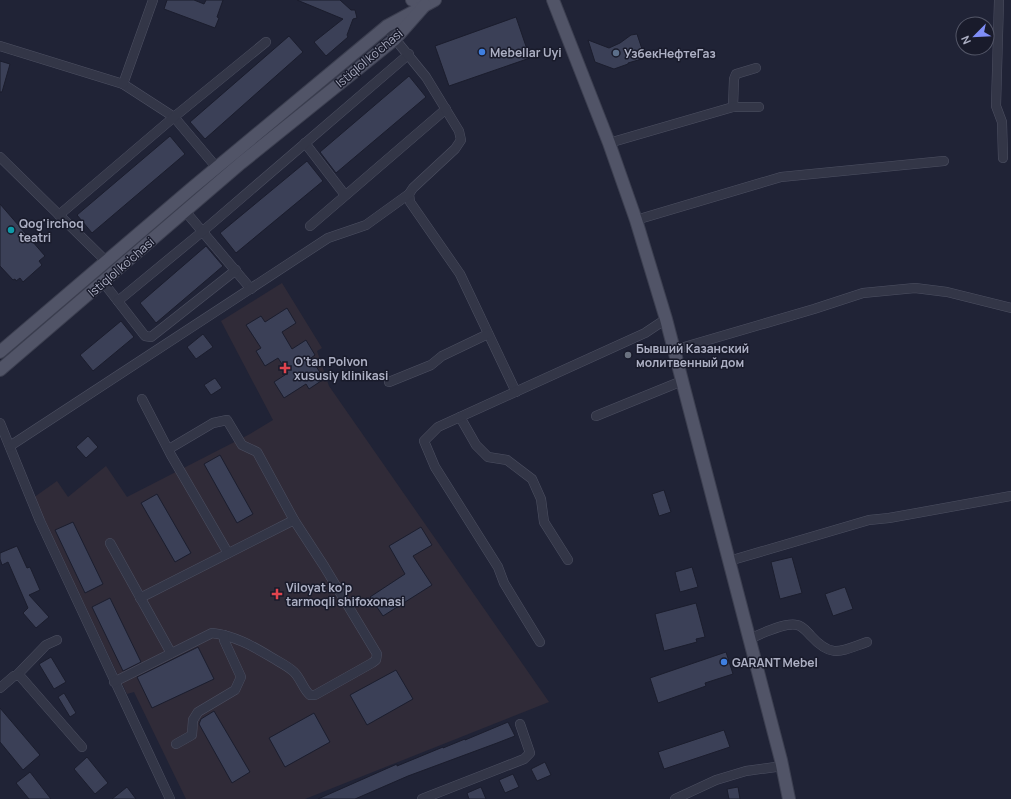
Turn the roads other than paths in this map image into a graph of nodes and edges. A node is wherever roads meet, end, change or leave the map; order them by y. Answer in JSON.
{"nodes":[{"id":1,"x":153,"y":0,"type":"edge"},
{"id":2,"x":412,"y":0,"type":"edge"},
{"id":3,"x":553,"y":0,"type":"edge"},
{"id":4,"x":999,"y":0,"type":"edge"},
{"id":5,"x":430,"y":2,"type":"edge"},
{"id":6,"x":388,"y":26,"type":"junction"},
{"id":7,"x":395,"y":39,"type":"junction"},
{"id":8,"x":266,"y":42,"type":"dead end"},
{"id":9,"x":0,"y":46,"type":"edge"},
{"id":10,"x":409,"y":54,"type":"junction"},
{"id":11,"x":756,"y":68,"type":"dead end"},
{"id":12,"x":123,"y":84,"type":"junction"},
{"id":13,"x":733,"y":106,"type":"junction"},
{"id":14,"x":759,"y":107,"type":"dead end"},
{"id":15,"x":446,"y":109,"type":"junction"},
{"id":16,"x":174,"y":117,"type":"junction"},
{"id":17,"x":609,"y":143,"type":"junction"},
{"id":18,"x":305,"y":144,"type":"junction"},
{"id":19,"x":0,"y":157,"type":"edge"},
{"id":20,"x":1002,"y":158,"type":"dead end"},
{"id":21,"x":944,"y":160,"type":"dead end"},
{"id":22,"x":217,"y":168,"type":"junction"},
{"id":23,"x":409,"y":194,"type":"junction"},
{"id":24,"x":345,"y":195,"type":"junction"},
{"id":25,"x":185,"y":211,"type":"junction"},
{"id":26,"x":59,"y":215,"type":"junction"},
{"id":27,"x":636,"y":220,"type":"junction"},
{"id":28,"x":310,"y":226,"type":"dead end"},
{"id":29,"x":203,"y":231,"type":"junction"},
{"id":30,"x":106,"y":262,"type":"junction"},
{"id":31,"x":236,"y":270,"type":"junction"},
{"id":32,"x":103,"y":282,"type":"junction"},
{"id":33,"x":251,"y":289,"type":"junction"},
{"id":34,"x":118,"y":301,"type":"junction"},
{"id":35,"x":1011,"y":308,"type":"edge"},
{"id":36,"x":666,"y":319,"type":"junction"},
{"id":37,"x":488,"y":334,"type":"junction"},
{"id":38,"x":674,"y":350,"type":"junction"},
{"id":39,"x":0,"y":352,"type":"edge"},
{"id":40,"x":0,"y":370,"type":"edge"},
{"id":41,"x":682,"y":381,"type":"junction"},
{"id":42,"x":389,"y":382,"type":"dead end"},
{"id":43,"x":516,"y":392,"type":"junction"},
{"id":44,"x":142,"y":399,"type":"dead end"},
{"id":45,"x":596,"y":416,"type":"dead end"},
{"id":46,"x":460,"y":417,"type":"junction"},
{"id":47,"x":0,"y":422,"type":"edge"},
{"id":48,"x":10,"y":446,"type":"junction"},
{"id":49,"x":169,"y":450,"type":"junction"},
{"id":50,"x":1011,"y":496,"type":"edge"},
{"id":51,"x":294,"y":520,"type":"junction"},
{"id":52,"x":110,"y":543,"type":"dead end"},
{"id":53,"x":228,"y":553,"type":"junction"},
{"id":54,"x":568,"y":560,"type":"dead end"},
{"id":55,"x":729,"y":561,"type":"junction"},
{"id":56,"x":140,"y":598,"type":"junction"},
{"id":57,"x":224,"y":635,"type":"junction"},
{"id":58,"x":749,"y":638,"type":"junction"},
{"id":59,"x":57,"y":640,"type":"dead end"},
{"id":60,"x":540,"y":642,"type":"dead end"},
{"id":61,"x":867,"y":642,"type":"dead end"},
{"id":62,"x":171,"y":653,"type":"junction"},
{"id":63,"x":17,"y":675,"type":"junction"},
{"id":64,"x":114,"y":682,"type":"junction"},
{"id":65,"x":0,"y":688,"type":"edge"},
{"id":66,"x":520,"y":724,"type":"dead end"},
{"id":67,"x":176,"y":744,"type":"dead end"},
{"id":68,"x":82,"y":747,"type":"dead end"},
{"id":69,"x":783,"y":766,"type":"junction"},
{"id":70,"x":170,"y":799,"type":"edge"},
{"id":71,"x":422,"y":799,"type":"edge"},
{"id":72,"x":675,"y":799,"type":"edge"},
{"id":73,"x":789,"y":799,"type":"edge"}],
"edges":[{"from":1,"to":12,"type":"street"},
{"from":2,"to":5,"type":"main road"},
{"from":3,"to":17,"type":"main road"},
{"from":4,"to":20,"type":"street"},
{"from":5,"to":6,"type":"main road","name":"Istiqlol ko'chasi"},
{"from":5,"to":7,"type":"main road","name":"Istiqlol ko'chasi"},
{"from":6,"to":7,"type":"street"},
{"from":6,"to":22,"type":"main road","name":"Istiqlol ko'chasi"},
{"from":7,"to":10,"type":"street"},
{"from":7,"to":25,"type":"main road","name":"Istiqlol ko'chasi"},
{"from":8,"to":16,"type":"street"},
{"from":9,"to":12,"type":"street"},
{"from":10,"to":15,"type":"street"},
{"from":10,"to":18,"type":"street"},
{"from":11,"to":13,"type":"street"},
{"from":12,"to":16,"type":"street"},
{"from":13,"to":14,"type":"street"},
{"from":13,"to":17,"type":"street"},
{"from":15,"to":23,"type":"street"},
{"from":15,"to":24,"type":"street"},
{"from":16,"to":22,"type":"street"},
{"from":16,"to":26,"type":"street"},
{"from":17,"to":27,"type":"main road"},
{"from":18,"to":24,"type":"street"},
{"from":18,"to":29,"type":"street"},
{"from":19,"to":26,"type":"street"},
{"from":21,"to":27,"type":"street"},
{"from":22,"to":30,"type":"main road","name":"Istiqlol ko'chasi"},
{"from":23,"to":33,"type":"street"},
{"from":23,"to":37,"type":"street"},
{"from":24,"to":28,"type":"street"},
{"from":25,"to":29,"type":"street"},
{"from":25,"to":32,"type":"main road","name":"Istiqlol ko'chasi"},
{"from":26,"to":30,"type":"street"},
{"from":27,"to":36,"type":"main road"},
{"from":29,"to":31,"type":"street"},
{"from":29,"to":34,"type":"street"},
{"from":30,"to":39,"type":"main road","name":"Istiqlol ko'chasi"},
{"from":31,"to":33,"type":"street"},
{"from":31,"to":34,"type":"street"},
{"from":32,"to":34,"type":"street"},
{"from":32,"to":40,"type":"main road","name":"Istiqlol ko'chasi"},
{"from":33,"to":48,"type":"street"},
{"from":35,"to":38,"type":"street"},
{"from":36,"to":38,"type":"main road"},
{"from":36,"to":43,"type":"street"},
{"from":37,"to":42,"type":"street"},
{"from":37,"to":43,"type":"street"},
{"from":38,"to":41,"type":"main road"},
{"from":41,"to":45,"type":"street"},
{"from":41,"to":55,"type":"main road"},
{"from":43,"to":46,"type":"street"},
{"from":44,"to":49,"type":"street"},
{"from":46,"to":54,"type":"street"},
{"from":46,"to":60,"type":"street"},
{"from":47,"to":48,"type":"street"},
{"from":48,"to":64,"type":"street"},
{"from":49,"to":51,"type":"street"},
{"from":49,"to":53,"type":"street"},
{"from":50,"to":55,"type":"street"},
{"from":51,"to":53,"type":"street"},
{"from":51,"to":57,"type":"street"},
{"from":52,"to":56,"type":"street"},
{"from":53,"to":56,"type":"street"},
{"from":55,"to":58,"type":"main road"},
{"from":56,"to":62,"type":"street"},
{"from":57,"to":62,"type":"street"},
{"from":57,"to":67,"type":"street"},
{"from":58,"to":61,"type":"street"},
{"from":58,"to":69,"type":"main road"},
{"from":59,"to":63,"type":"street"},
{"from":62,"to":64,"type":"street"},
{"from":63,"to":65,"type":"street"},
{"from":63,"to":68,"type":"street"},
{"from":64,"to":70,"type":"street"},
{"from":66,"to":71,"type":"street"},
{"from":69,"to":72,"type":"street"},
{"from":69,"to":73,"type":"main road"}]}
